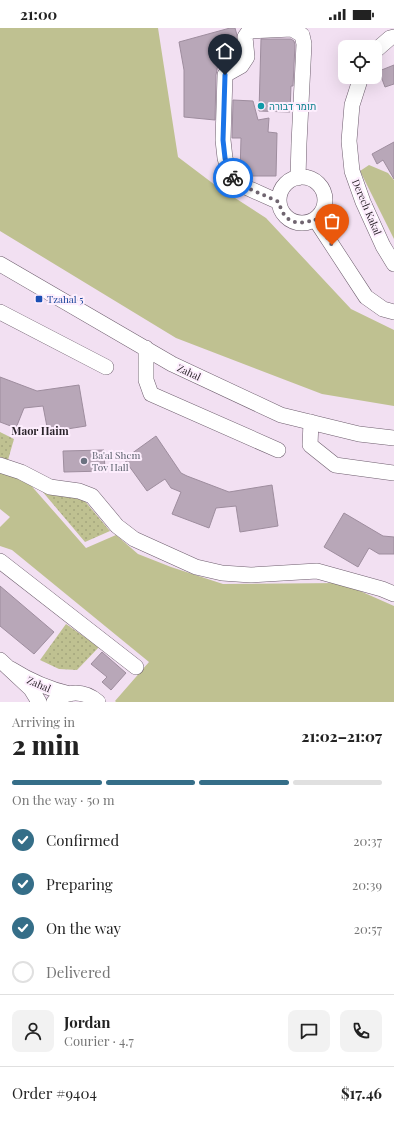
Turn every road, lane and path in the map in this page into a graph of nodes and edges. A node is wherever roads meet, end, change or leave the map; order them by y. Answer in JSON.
{"nodes":[{"id":1,"x":394,"y":37,"type":"edge"},
{"id":2,"x":382,"y":45,"type":"edge"},
{"id":3,"x":358,"y":84,"type":"edge"},
{"id":4,"x":298,"y":178,"type":"junction"},
{"id":5,"x":279,"y":202,"type":"junction"},
{"id":6,"x":315,"y":219,"type":"junction"},
{"id":7,"x":0,"y":264,"type":"edge"},
{"id":8,"x":394,"y":264,"type":"edge"},
{"id":9,"x":0,"y":312,"type":"edge"},
{"id":10,"x":394,"y":312,"type":"edge"},
{"id":11,"x":146,"y":348,"type":"junction"},
{"id":12,"x":106,"y":367,"type":"dead end"},
{"id":13,"x":311,"y":422,"type":"junction"},
{"id":14,"x":394,"y":438,"type":"edge"},
{"id":15,"x":278,"y":450,"type":"dead end"},
{"id":16,"x":0,"y":465,"type":"edge"},
{"id":17,"x":394,"y":473,"type":"edge"},
{"id":18,"x":0,"y":561,"type":"edge"},
{"id":19,"x":394,"y":594,"type":"edge"},
{"id":20,"x":5,"y":665,"type":"edge"},
{"id":21,"x":136,"y":667,"type":"dead end"},
{"id":22,"x":70,"y":694,"type":"junction"},
{"id":23,"x":39,"y":702,"type":"edge"},
{"id":24,"x":54,"y":702,"type":"edge"},
{"id":25,"x":98,"y":702,"type":"edge"}],
"edges":[{"from":1,"to":2,"type":"street"},
{"from":3,"to":8,"type":"street","name":"Derech Kakal"},
{"from":4,"to":5,"type":"street"},
{"from":4,"to":5,"type":"street"},
{"from":4,"to":6,"type":"street"},
{"from":5,"to":6,"type":"street"},
{"from":6,"to":10,"type":"street"},
{"from":7,"to":11,"type":"street","name":"Zahal"},
{"from":9,"to":12,"type":"street"},
{"from":11,"to":13,"type":"street","name":"Zahal"},
{"from":11,"to":15,"type":"street"},
{"from":13,"to":14,"type":"street","name":"Zahal"},
{"from":13,"to":17,"type":"street"},
{"from":16,"to":19,"type":"street"},
{"from":18,"to":21,"type":"street"},
{"from":20,"to":22,"type":"street","name":"Zahal"},
{"from":20,"to":23,"type":"street","name":"Zahal"},
{"from":22,"to":24,"type":"street"},
{"from":22,"to":25,"type":"street","name":"Zahal"}]}
